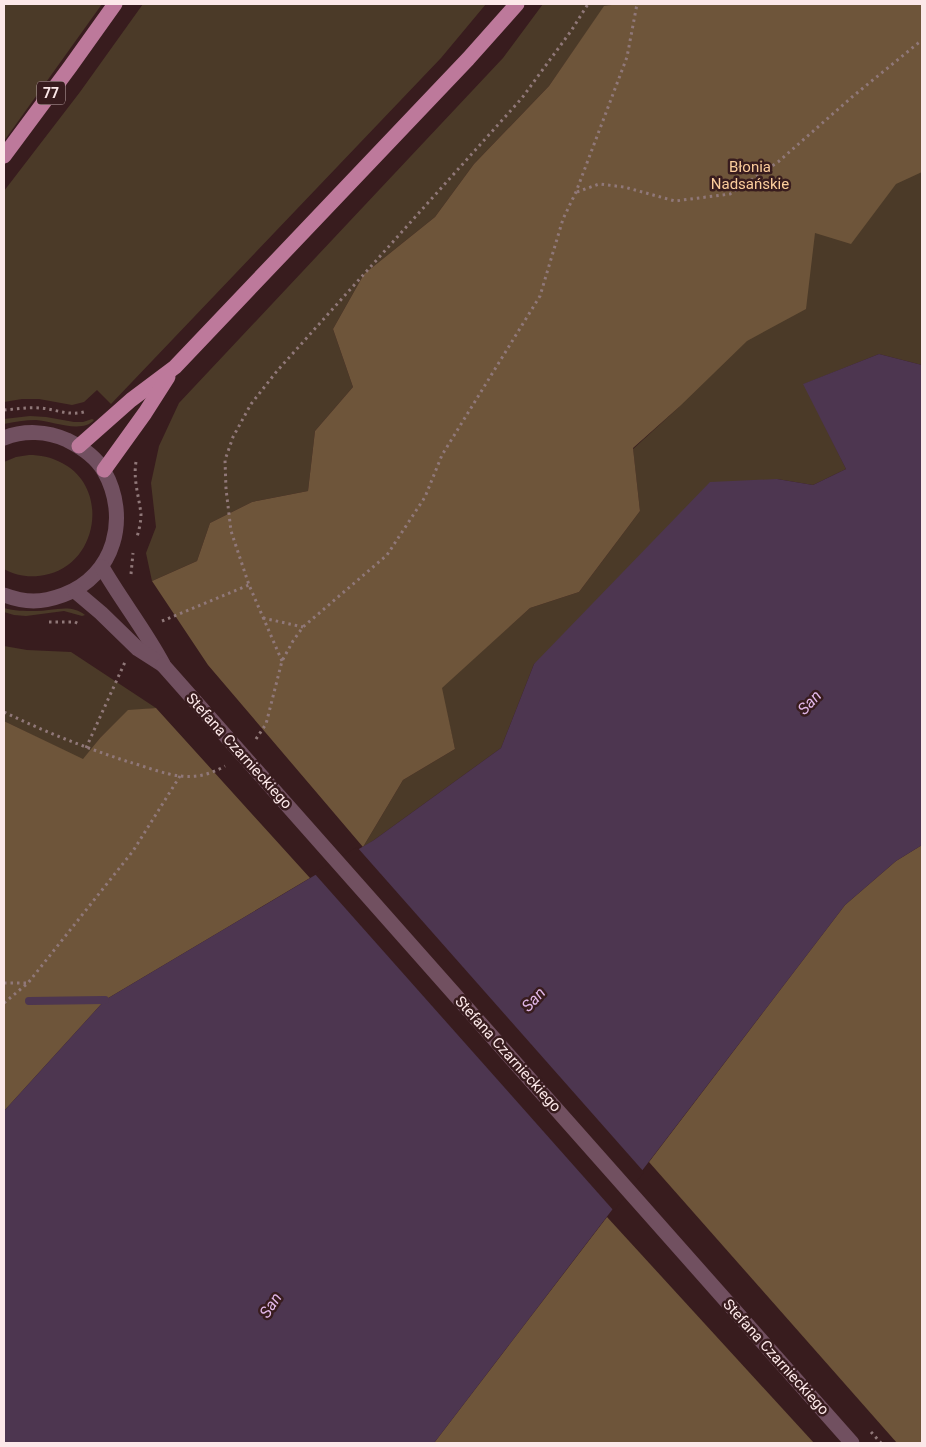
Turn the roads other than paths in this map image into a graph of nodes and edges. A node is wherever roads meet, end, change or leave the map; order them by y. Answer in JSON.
{"nodes":[{"id":1,"x":115,"y":4,"type":"edge"},
{"id":2,"x":517,"y":4,"type":"edge"},
{"id":3,"x":4,"y":156,"type":"edge"},
{"id":4,"x":174,"y":368,"type":"junction"},
{"id":5,"x":4,"y":438,"type":"edge"},
{"id":6,"x":79,"y":446,"type":"junction"},
{"id":7,"x":104,"y":470,"type":"junction"},
{"id":8,"x":102,"y":567,"type":"junction"},
{"id":9,"x":75,"y":590,"type":"junction"},
{"id":10,"x":4,"y":595,"type":"edge"},
{"id":11,"x":163,"y":665,"type":"junction"},
{"id":12,"x":852,"y":1443,"type":"edge"}],
"edges":[{"from":1,"to":3,"type":"main road","number":"77"},
{"from":2,"to":4,"type":"main road"},
{"from":4,"to":6,"type":"main road"},
{"from":4,"to":7,"type":"main road"},
{"from":5,"to":6,"type":"street"},
{"from":6,"to":7,"type":"street"},
{"from":7,"to":8,"type":"street"},
{"from":8,"to":9,"type":"street"},
{"from":8,"to":11,"type":"street","name":"Stefana Czarnieckiego"},
{"from":9,"to":10,"type":"street"},
{"from":9,"to":11,"type":"street","name":"Stefana Czarnieckiego"},
{"from":11,"to":12,"type":"street","name":"Stefana Czarnieckiego","bridge":true}]}
